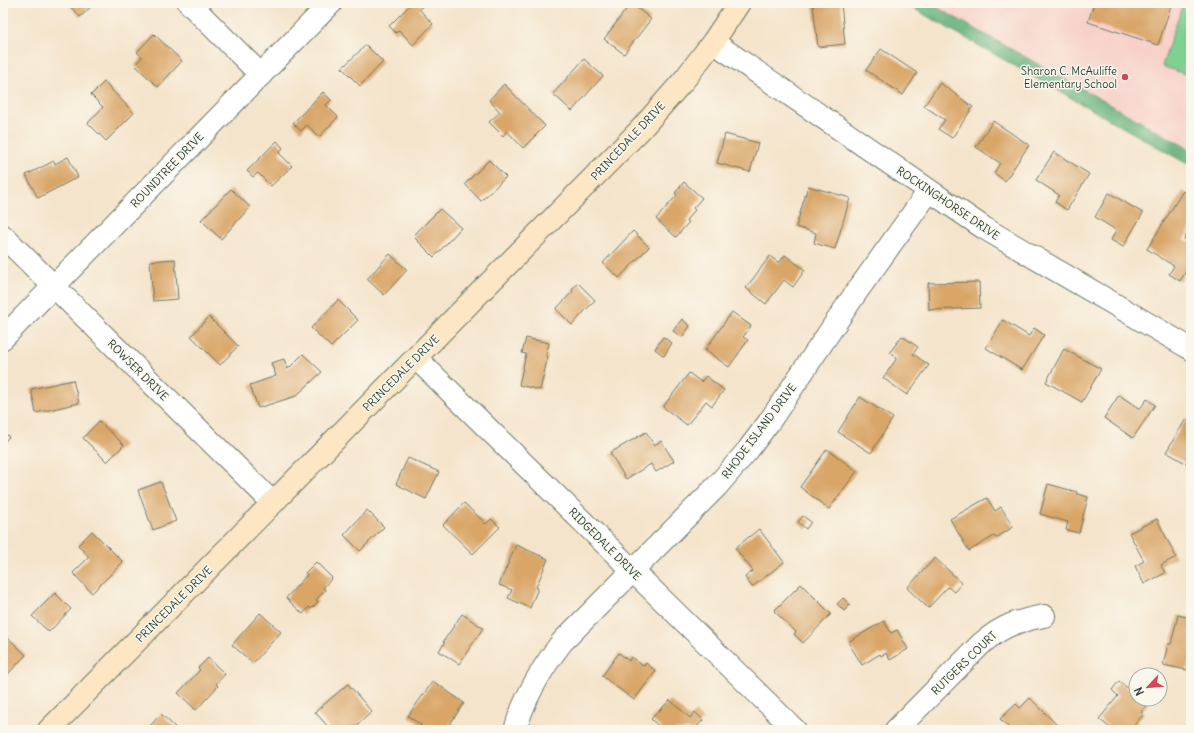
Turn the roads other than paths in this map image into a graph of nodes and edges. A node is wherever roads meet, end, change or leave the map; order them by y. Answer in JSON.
{"nodes":[{"id":1,"x":189,"y":3,"type":"edge"},
{"id":2,"x":331,"y":3,"type":"edge"},
{"id":3,"x":739,"y":3,"type":"edge"},
{"id":4,"x":713,"y":42,"type":"junction"},
{"id":5,"x":261,"y":75,"type":"junction"},
{"id":6,"x":929,"y":191,"type":"junction"},
{"id":7,"x":3,"y":236,"type":"edge"},
{"id":8,"x":54,"y":287,"type":"junction"},
{"id":9,"x":3,"y":338,"type":"edge"},
{"id":10,"x":1191,"y":350,"type":"edge"},
{"id":11,"x":416,"y":358,"type":"junction"},
{"id":12,"x":273,"y":503,"type":"junction"},
{"id":13,"x":633,"y":571,"type":"junction"},
{"id":14,"x":1044,"y":616,"type":"dead end"},
{"id":15,"x":49,"y":730,"type":"edge"},
{"id":16,"x":515,"y":730,"type":"edge"},
{"id":17,"x":795,"y":730,"type":"edge"},
{"id":18,"x":896,"y":730,"type":"edge"}],
"edges":[{"from":1,"to":5,"type":"street"},
{"from":2,"to":5,"type":"street","name":"ROUNDTREE DRIVE"},
{"from":3,"to":4,"type":"street","name":"PRINCEDALE DRIVE"},
{"from":4,"to":6,"type":"street","name":"ROCKINGHORSE DRIVE"},
{"from":4,"to":11,"type":"street","name":"PRINCEDALE DRIVE"},
{"from":5,"to":8,"type":"street","name":"ROUNDTREE DRIVE"},
{"from":6,"to":10,"type":"street","name":"ROCKINGHORSE DRIVE"},
{"from":6,"to":13,"type":"street","name":"RHODE ISLAND DRIVE"},
{"from":7,"to":8,"type":"street","name":"ROWSER DRIVE"},
{"from":8,"to":9,"type":"street","name":"ROUNDTREE DRIVE"},
{"from":8,"to":12,"type":"street","name":"ROWSER DRIVE"},
{"from":11,"to":12,"type":"street","name":"PRINCEDALE DRIVE"},
{"from":11,"to":13,"type":"street","name":"RIDGEDALE DRIVE"},
{"from":12,"to":15,"type":"street","name":"PRINCEDALE DRIVE"},
{"from":13,"to":16,"type":"street","name":"RHODE ISLAND DRIVE"},
{"from":13,"to":17,"type":"street","name":"RIDGEDALE DRIVE"},
{"from":14,"to":18,"type":"street","name":"RUTGERS COURT"}]}
